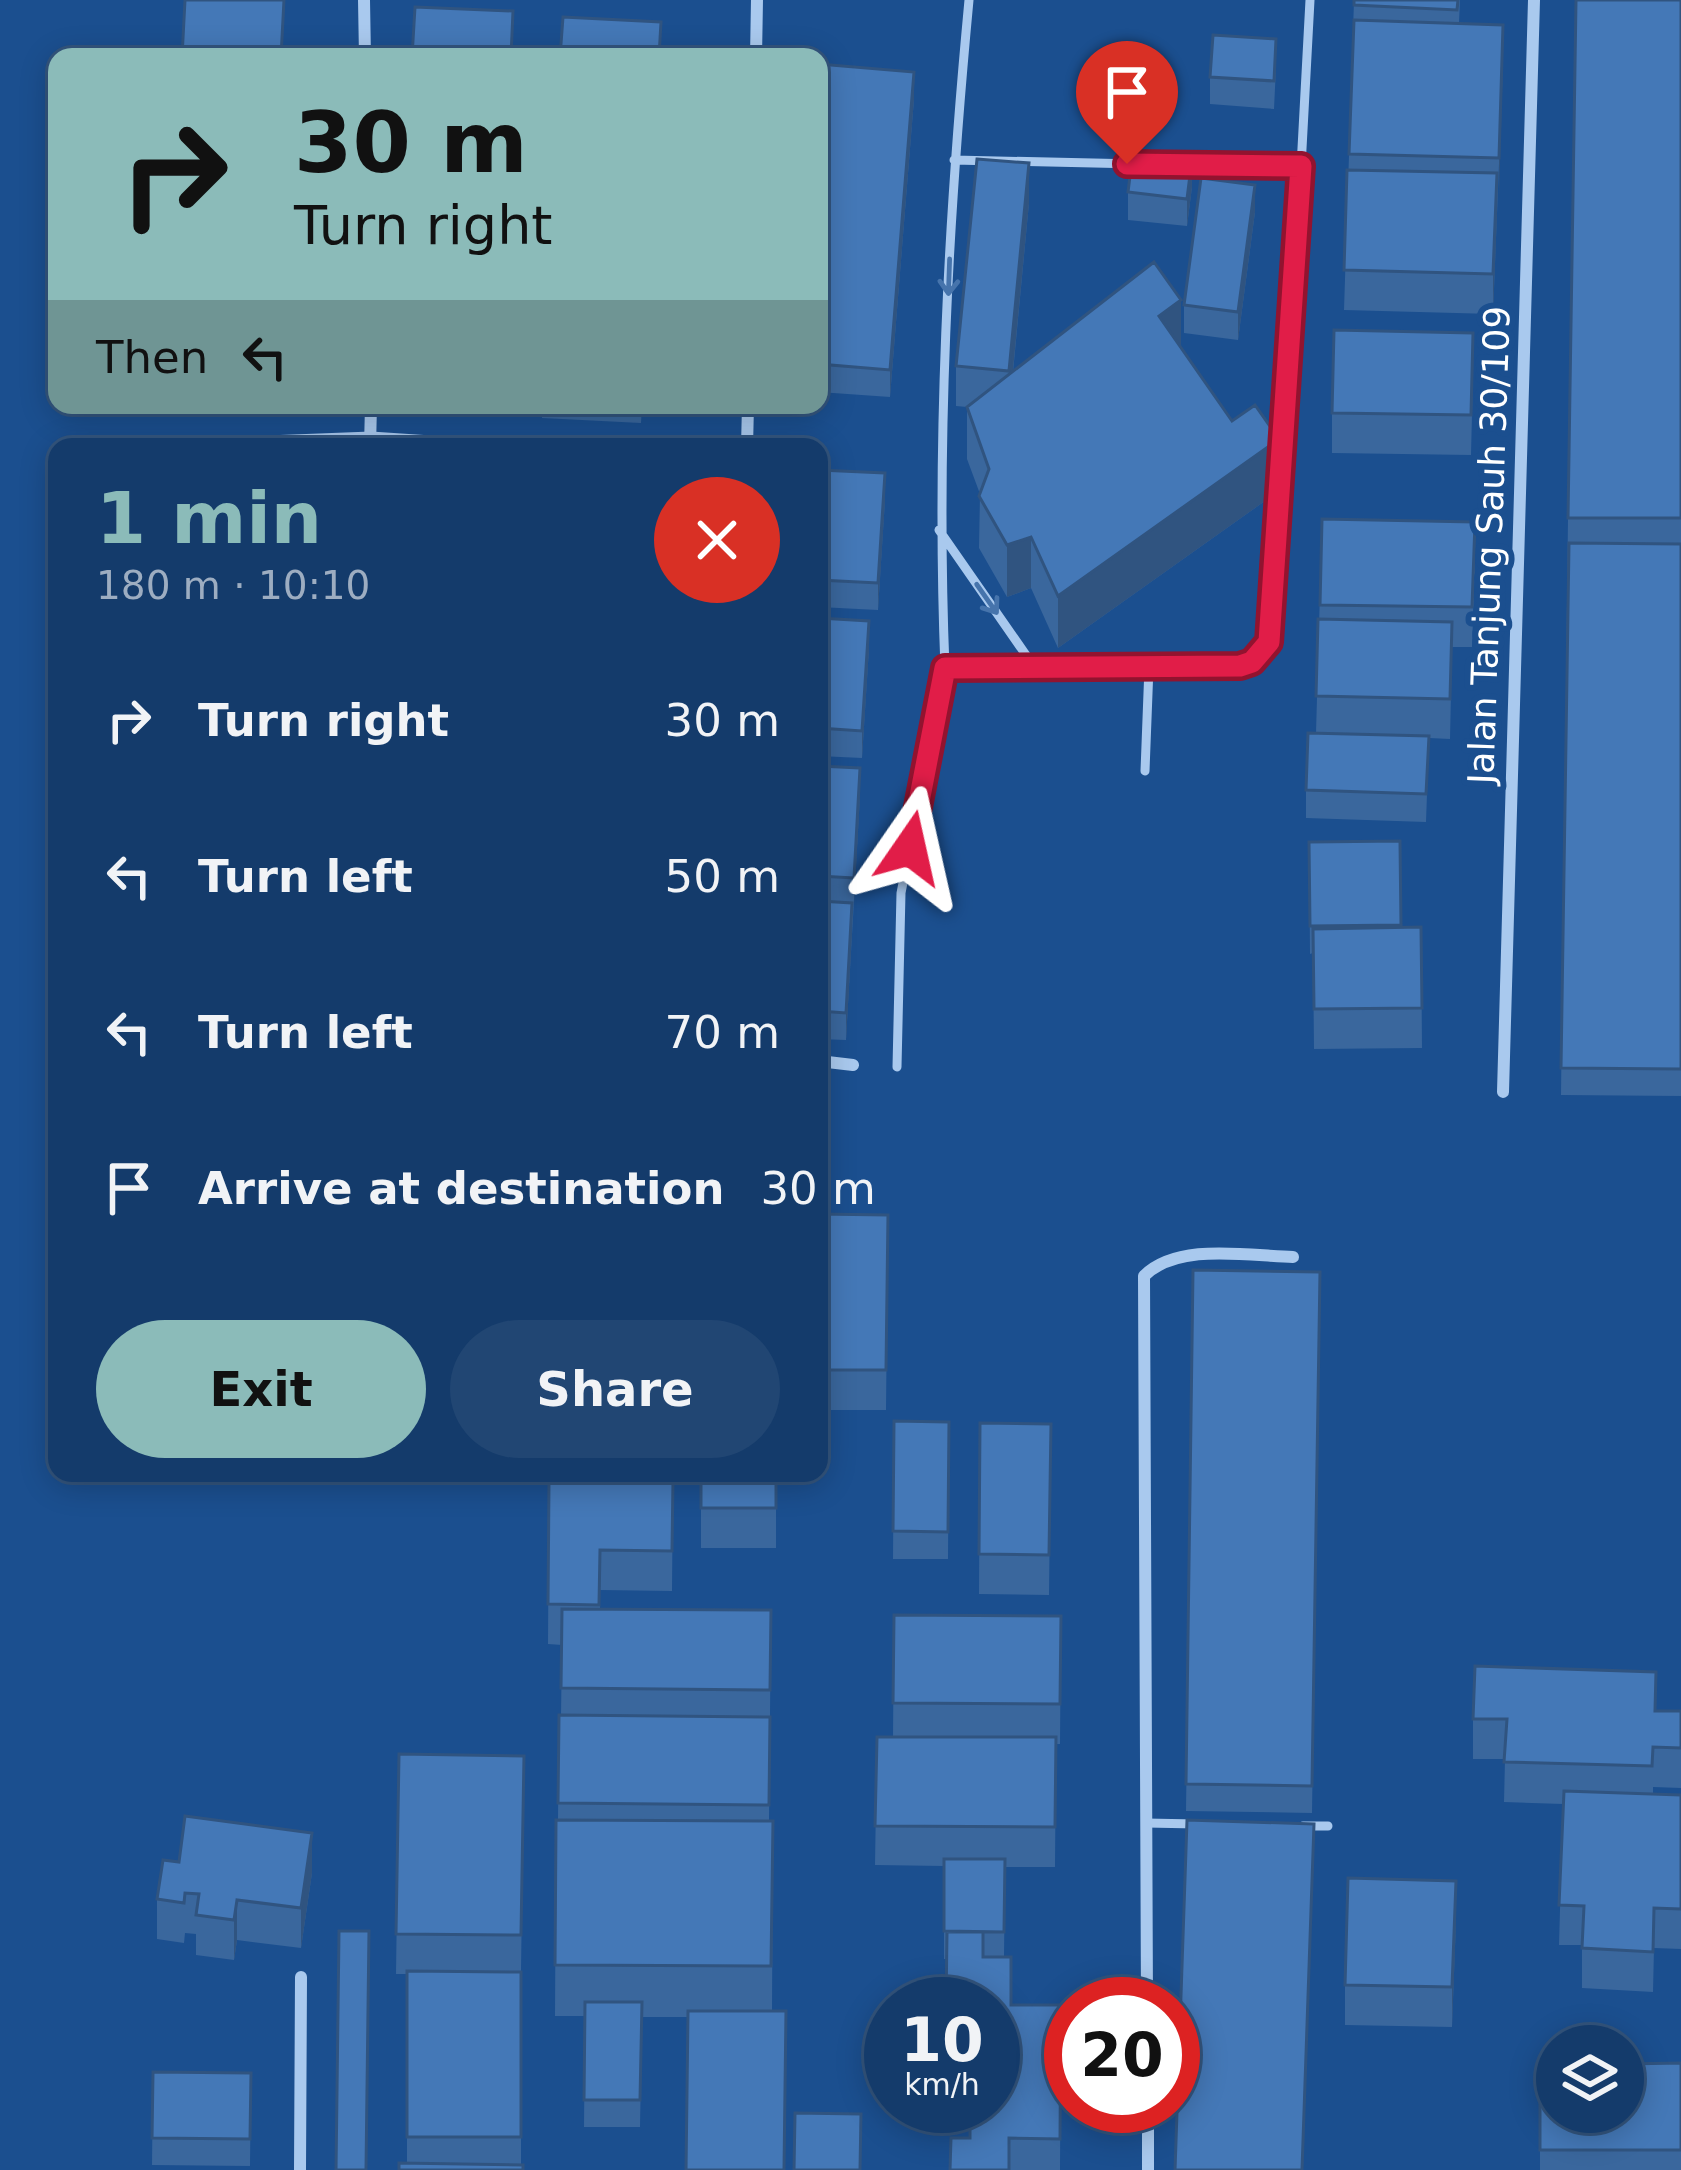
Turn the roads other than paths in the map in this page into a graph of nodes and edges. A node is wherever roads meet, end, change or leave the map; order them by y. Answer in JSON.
{"nodes":[{"id":1,"x":364,"y":0,"type":"edge"},
{"id":2,"x":757,"y":0,"type":"edge"},
{"id":3,"x":970,"y":0,"type":"edge"},
{"id":4,"x":1310,"y":0,"type":"edge"},
{"id":5,"x":1534,"y":0,"type":"edge"},
{"id":6,"x":365,"y":48,"type":"edge"},
{"id":7,"x":756,"y":48,"type":"edge"},
{"id":8,"x":954,"y":160,"type":"junction"},
{"id":9,"x":1301,"y":166,"type":"junction"},
{"id":10,"x":939,"y":530,"type":"junction"},
{"id":11,"x":945,"y":668,"type":"junction"},
{"id":12,"x":1149,"y":668,"type":"junction"},
{"id":13,"x":1035,"y":669,"type":"junction"},
{"id":14,"x":1145,"y":771,"type":"dead end"},
{"id":15,"x":828,"y":1062,"type":"edge"},
{"id":16,"x":853,"y":1065,"type":"dead end"},
{"id":17,"x":897,"y":1066,"type":"dead end"},
{"id":18,"x":1503,"y":1092,"type":"dead end"},
{"id":19,"x":1293,"y":1257,"type":"dead end"},
{"id":20,"x":1146,"y":1823,"type":"junction"},
{"id":21,"x":1214,"y":1824,"type":"edge"},
{"id":22,"x":1282,"y":1825,"type":"edge"},
{"id":23,"x":1328,"y":1826,"type":"dead end"},
{"id":24,"x":301,"y":1977,"type":"dead end"},
{"id":25,"x":1147,"y":1977,"type":"edge"},
{"id":26,"x":1148,"y":2133,"type":"edge"},
{"id":27,"x":300,"y":2170,"type":"edge"},
{"id":28,"x":1148,"y":2170,"type":"edge"}],
"edges":[{"from":1,"to":6,"type":"street"},
{"from":2,"to":7,"type":"street"},
{"from":3,"to":8,"type":"lane"},
{"from":4,"to":9,"type":"lane"},
{"from":5,"to":18,"type":"street","name":"Jalan Tanjung Sauh 30/109"},
{"from":8,"to":9,"type":"lane"},
{"from":8,"to":10,"type":"lane","one_way":true},
{"from":9,"to":12,"type":"lane"},
{"from":10,"to":11,"type":"lane"},
{"from":10,"to":13,"type":"lane","one_way":true},
{"from":11,"to":13,"type":"lane"},
{"from":11,"to":17,"type":"lane"},
{"from":12,"to":13,"type":"lane"},
{"from":12,"to":14,"type":"lane"},
{"from":15,"to":16,"type":"street"},
{"from":19,"to":20,"type":"street"},
{"from":20,"to":21,"type":"lane"},
{"from":20,"to":25,"type":"street"},
{"from":22,"to":23,"type":"lane"},
{"from":24,"to":27,"type":"street"},
{"from":26,"to":28,"type":"street"}]}
